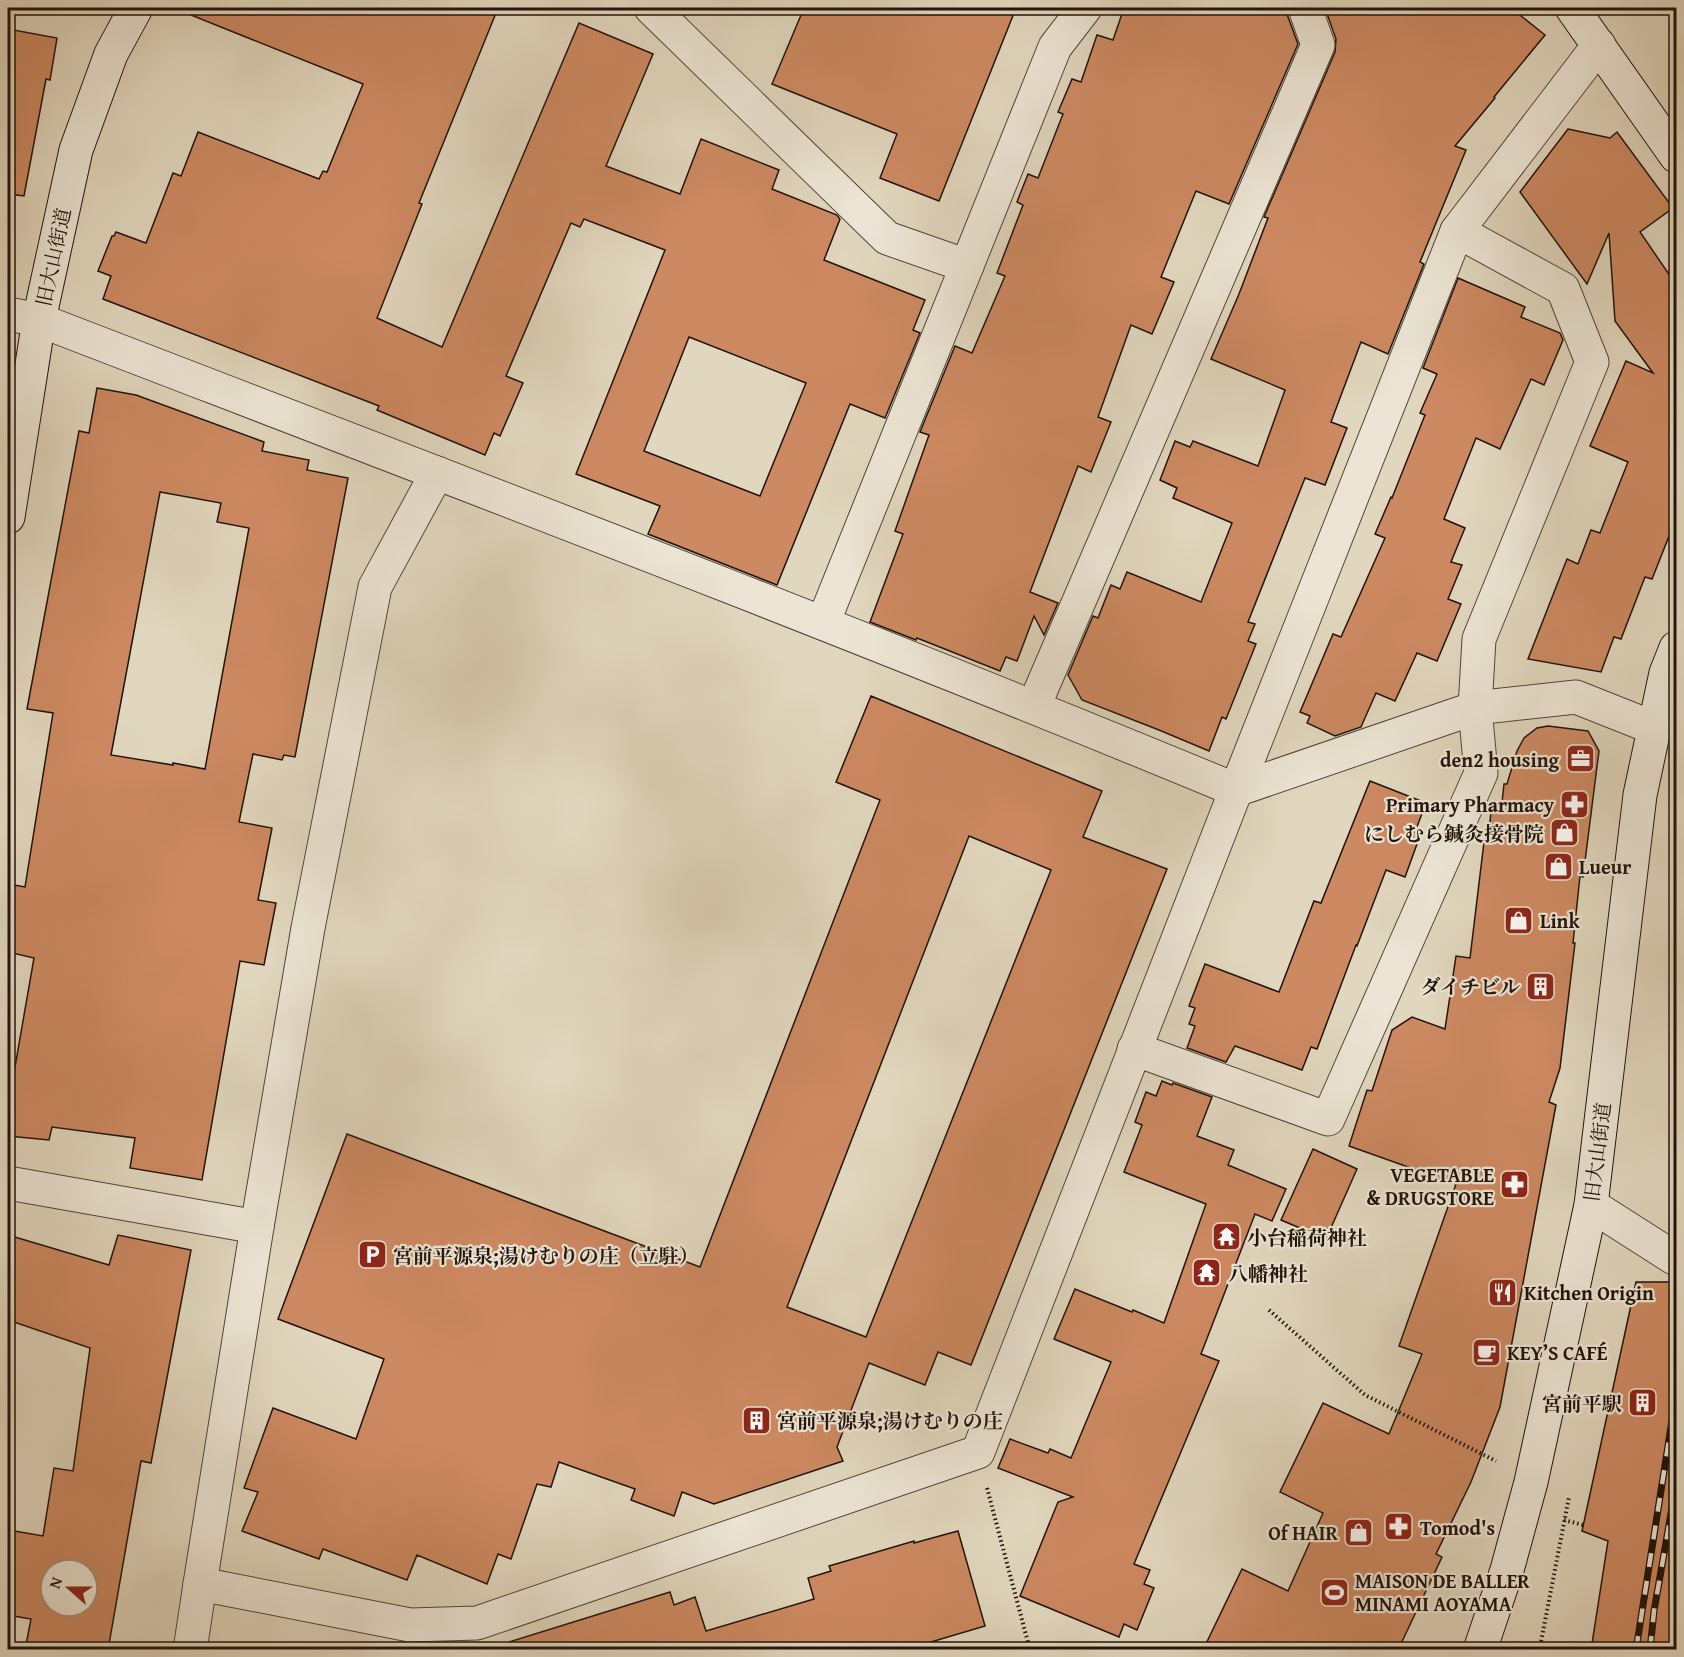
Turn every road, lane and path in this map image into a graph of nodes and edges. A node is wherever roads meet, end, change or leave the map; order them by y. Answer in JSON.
{"nodes":[{"id":1,"x":136,"y":8,"type":"edge"},
{"id":2,"x":651,"y":8,"type":"edge"},
{"id":3,"x":1085,"y":8,"type":"edge"},
{"id":4,"x":1305,"y":8,"type":"edge"},
{"id":5,"x":1572,"y":8,"type":"edge"},
{"id":6,"x":1599,"y":45,"type":"junction"},
{"id":7,"x":1677,"y":156,"type":"edge"},
{"id":8,"x":1457,"y":231,"type":"junction"},
{"id":9,"x":967,"y":266,"type":"junction"},
{"id":10,"x":23,"y":317,"type":"edge"},
{"id":11,"x":437,"y":473,"type":"junction"},
{"id":12,"x":8,"y":517,"type":"edge"},
{"id":13,"x":823,"y":623,"type":"junction"},
{"id":14,"x":1677,"y":648,"type":"edge"},
{"id":15,"x":1034,"y":706,"type":"junction"},
{"id":16,"x":1475,"y":708,"type":"junction"},
{"id":17,"x":1654,"y":728,"type":"junction"},
{"id":18,"x":1236,"y":790,"type":"junction"},
{"id":19,"x":1134,"y":1049,"type":"junction"},
{"id":20,"x":8,"y":1183,"type":"edge"},
{"id":21,"x":1591,"y":1205,"type":"junction"},
{"id":22,"x":257,"y":1227,"type":"junction"},
{"id":23,"x":1674,"y":1258,"type":"dead end"},
{"id":24,"x":1269,"y":1310,"type":"dead end"},
{"id":25,"x":978,"y":1452,"type":"junction"},
{"id":26,"x":1504,"y":1466,"type":"dead end"},
{"id":27,"x":1571,"y":1486,"type":"dead end"},
{"id":28,"x":1564,"y":1520,"type":"junction"},
{"id":29,"x":1583,"y":1525,"type":"dead end"},
{"id":30,"x":200,"y":1584,"type":"junction"},
{"id":31,"x":190,"y":1650,"type":"edge"},
{"id":32,"x":1030,"y":1650,"type":"edge"},
{"id":33,"x":1480,"y":1650,"type":"edge"},
{"id":34,"x":1541,"y":1650,"type":"edge"}],
"edges":[{"from":1,"to":10,"type":"street","name":"旧大山街道"},
{"from":2,"to":9,"type":"street"},
{"from":3,"to":9,"type":"street"},
{"from":4,"to":15,"type":"street"},
{"from":5,"to":6,"type":"street"},
{"from":6,"to":7,"type":"street"},
{"from":6,"to":8,"type":"street"},
{"from":8,"to":16,"type":"street"},
{"from":8,"to":18,"type":"street"},
{"from":9,"to":13,"type":"street"},
{"from":10,"to":11,"type":"street"},
{"from":10,"to":12,"type":"street","name":"旧大山街道"},
{"from":11,"to":13,"type":"street"},
{"from":11,"to":22,"type":"street"},
{"from":13,"to":15,"type":"street"},
{"from":14,"to":17,"type":"street","name":"旧大山街道"},
{"from":15,"to":18,"type":"street"},
{"from":16,"to":17,"type":"street"},
{"from":16,"to":18,"type":"street"},
{"from":16,"to":19,"type":"street"},
{"from":17,"to":21,"type":"street","name":"旧大山街道"},
{"from":18,"to":19,"type":"street"},
{"from":19,"to":25,"type":"street"},
{"from":20,"to":22,"type":"street"},
{"from":21,"to":23,"type":"street"},
{"from":21,"to":33,"type":"street","name":"旧大山街道"},
{"from":22,"to":30,"type":"street"},
{"from":24,"to":26,"type":"path"},
{"from":25,"to":30,"type":"street"},
{"from":25,"to":32,"type":"path"},
{"from":27,"to":28,"type":"path"},
{"from":28,"to":29,"type":"path"},
{"from":28,"to":34,"type":"path"},
{"from":30,"to":31,"type":"street"}]}
